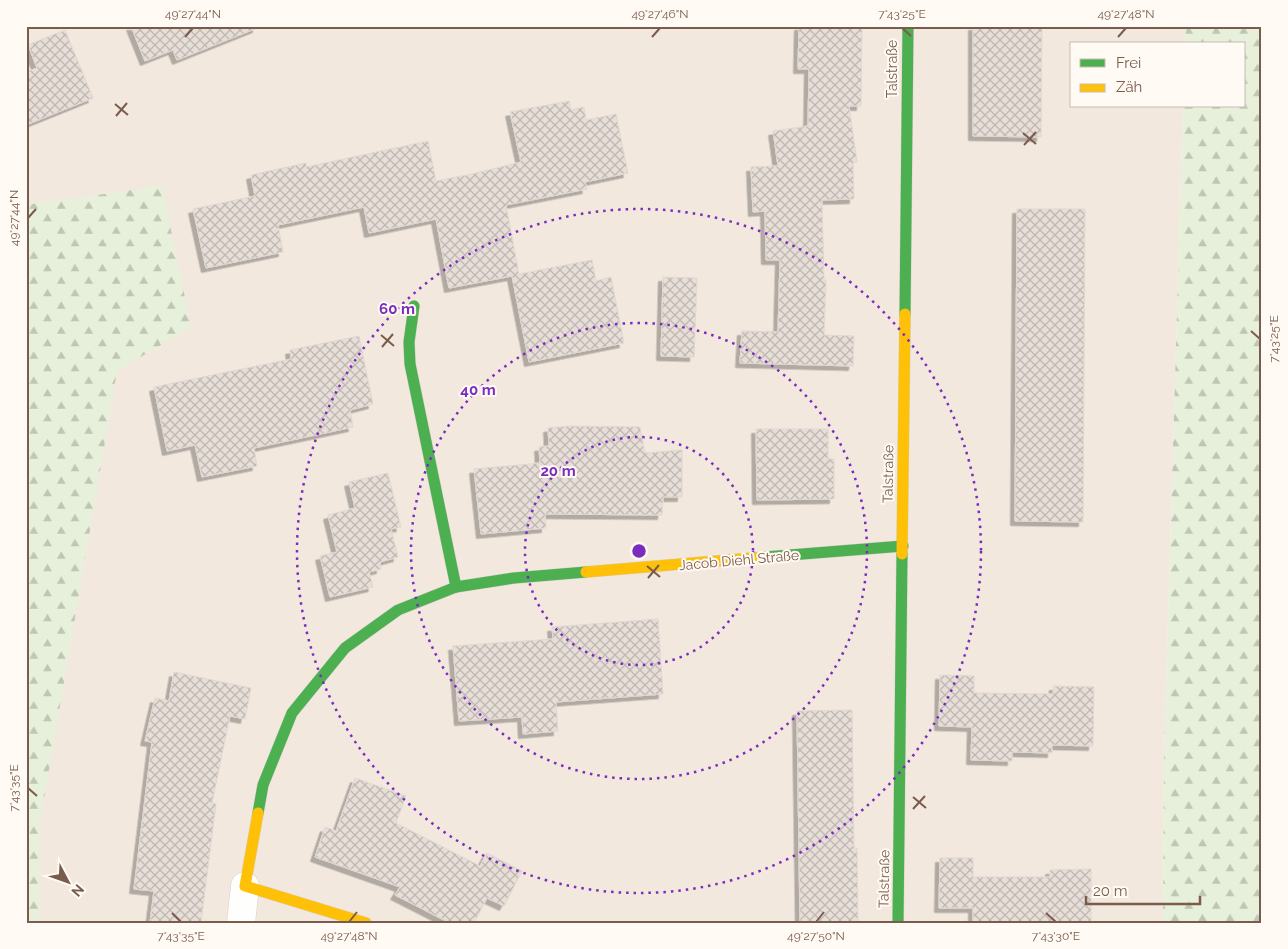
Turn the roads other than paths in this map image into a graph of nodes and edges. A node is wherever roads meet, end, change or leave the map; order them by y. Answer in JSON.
{"nodes":[{"id":1,"x":908,"y":26,"type":"edge"},
{"id":2,"x":414,"y":306,"type":"dead end"},
{"id":3,"x":903,"y":546,"type":"junction"},
{"id":4,"x":456,"y":587,"type":"junction"},
{"id":5,"x":245,"y":886,"type":"junction"},
{"id":6,"x":241,"y":923,"type":"edge"},
{"id":7,"x":366,"y":923,"type":"edge"},
{"id":8,"x":898,"y":923,"type":"edge"}],
"edges":[{"from":1,"to":3,"type":"street","name":"Talstraße"},
{"from":2,"to":4,"type":"street"},
{"from":3,"to":4,"type":"street","name":"Jacob Diehl Straße"},
{"from":3,"to":8,"type":"street","name":"Talstraße"},
{"from":4,"to":5,"type":"street","name":"Jacob Diehl Straße"},
{"from":5,"to":6,"type":"street","name":"Jacob Diehl Straße"},
{"from":5,"to":7,"type":"street"}]}
